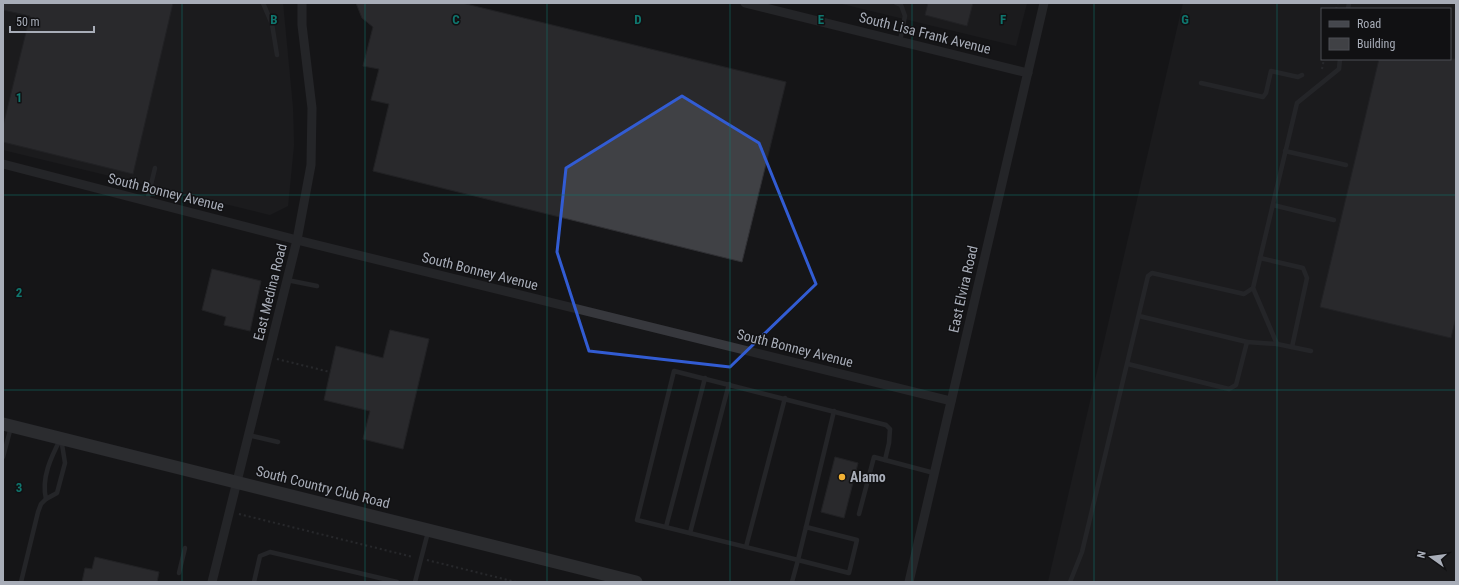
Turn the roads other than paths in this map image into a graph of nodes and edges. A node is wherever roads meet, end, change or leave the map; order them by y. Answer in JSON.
{"nodes":[{"id":1,"x":263,"y":3,"type":"edge"},
{"id":2,"x":302,"y":3,"type":"edge"},
{"id":3,"x":745,"y":3,"type":"edge"},
{"id":4,"x":896,"y":3,"type":"edge"},
{"id":5,"x":1044,"y":3,"type":"edge"},
{"id":6,"x":900,"y":41,"type":"junction"},
{"id":7,"x":277,"y":56,"type":"dead end"},
{"id":8,"x":1340,"y":60,"type":"edge"},
{"id":9,"x":1028,"y":73,"type":"junction"},
{"id":10,"x":1302,"y":75,"type":"dead end"},
{"id":11,"x":1201,"y":83,"type":"dead end"},
{"id":12,"x":1285,"y":151,"type":"junction"},
{"id":13,"x":3,"y":164,"type":"edge"},
{"id":14,"x":1346,"y":165,"type":"dead end"},
{"id":15,"x":155,"y":168,"type":"dead end"},
{"id":16,"x":147,"y":201,"type":"junction"},
{"id":17,"x":1273,"y":205,"type":"junction"},
{"id":18,"x":1334,"y":220,"type":"dead end"},
{"id":19,"x":297,"y":240,"type":"junction"},
{"id":20,"x":1260,"y":258,"type":"junction"},
{"id":21,"x":287,"y":280,"type":"junction"},
{"id":22,"x":317,"y":286,"type":"dead end"},
{"id":23,"x":1253,"y":288,"type":"junction"},
{"id":24,"x":1139,"y":316,"type":"junction"},
{"id":25,"x":1247,"y":342,"type":"junction"},
{"id":26,"x":1277,"y":344,"type":"junction"},
{"id":27,"x":1292,"y":347,"type":"junction"},
{"id":28,"x":1311,"y":351,"type":"dead end"},
{"id":29,"x":1128,"y":364,"type":"junction"},
{"id":30,"x":705,"y":378,"type":"junction"},
{"id":31,"x":729,"y":384,"type":"junction"},
{"id":32,"x":785,"y":398,"type":"junction"},
{"id":33,"x":951,"y":401,"type":"junction"},
{"id":34,"x":834,"y":411,"type":"junction"},
{"id":35,"x":7,"y":425,"type":"edge"},
{"id":36,"x":248,"y":435,"type":"junction"},
{"id":37,"x":61,"y":438,"type":"junction"},
{"id":38,"x":278,"y":442,"type":"dead end"},
{"id":39,"x":3,"y":457,"type":"edge"},
{"id":40,"x":885,"y":460,"type":"junction"},
{"id":41,"x":934,"y":473,"type":"junction"},
{"id":42,"x":236,"y":482,"type":"junction"},
{"id":43,"x":46,"y":499,"type":"junction"},
{"id":44,"x":859,"y":514,"type":"dead end"},
{"id":45,"x":666,"y":527,"type":"junction"},
{"id":46,"x":806,"y":527,"type":"junction"},
{"id":47,"x":429,"y":530,"type":"junction"},
{"id":48,"x":690,"y":533,"type":"junction"},
{"id":49,"x":746,"y":547,"type":"junction"},
{"id":50,"x":185,"y":548,"type":"dead end"},
{"id":51,"x":798,"y":560,"type":"junction"},
{"id":52,"x":179,"y":573,"type":"dead end"},
{"id":53,"x":20,"y":582,"type":"edge"},
{"id":54,"x":212,"y":582,"type":"edge"},
{"id":55,"x":254,"y":582,"type":"edge"},
{"id":56,"x":397,"y":582,"type":"edge"},
{"id":57,"x":415,"y":582,"type":"edge"},
{"id":58,"x":636,"y":582,"type":"edge"},
{"id":59,"x":792,"y":582,"type":"edge"},
{"id":60,"x":909,"y":582,"type":"edge"},
{"id":61,"x":1070,"y":582,"type":"edge"}],
"edges":[{"from":1,"to":7,"type":"lane"},
{"from":2,"to":19,"type":"street","name":"East Medina Road"},
{"from":3,"to":6,"type":"street","name":"South Lisa Frank Avenue"},
{"from":4,"to":6,"type":"lane"},
{"from":5,"to":9,"type":"street","name":"East Elvira Road"},
{"from":6,"to":9,"type":"street","name":"South Lisa Frank Avenue"},
{"from":8,"to":12,"type":"lane"},
{"from":9,"to":33,"type":"street","name":"East Elvira Road"},
{"from":10,"to":11,"type":"lane"},
{"from":12,"to":14,"type":"lane"},
{"from":12,"to":17,"type":"lane"},
{"from":13,"to":16,"type":"street","name":"South Bonney Avenue"},
{"from":15,"to":16,"type":"lane"},
{"from":16,"to":19,"type":"street","name":"South Bonney Avenue"},
{"from":17,"to":18,"type":"lane"},
{"from":17,"to":20,"type":"lane"},
{"from":19,"to":21,"type":"street","name":"East Medina Road"},
{"from":19,"to":33,"type":"street","name":"South Bonney Avenue"},
{"from":20,"to":23,"type":"lane"},
{"from":20,"to":27,"type":"lane"},
{"from":21,"to":22,"type":"lane"},
{"from":21,"to":36,"type":"street","name":"East Medina Road"},
{"from":23,"to":24,"type":"lane"},
{"from":23,"to":26,"type":"lane"},
{"from":24,"to":25,"type":"lane"},
{"from":24,"to":29,"type":"lane"},
{"from":25,"to":26,"type":"lane"},
{"from":25,"to":29,"type":"lane"},
{"from":26,"to":27,"type":"lane"},
{"from":27,"to":28,"type":"lane"},
{"from":29,"to":61,"type":"lane"},
{"from":30,"to":31,"type":"lane"},
{"from":30,"to":45,"type":"lane"},
{"from":30,"to":45,"type":"lane"},
{"from":31,"to":32,"type":"lane"},
{"from":31,"to":48,"type":"lane"},
{"from":32,"to":34,"type":"lane"},
{"from":32,"to":49,"type":"lane"},
{"from":33,"to":41,"type":"street","name":"East Elvira Road"},
{"from":34,"to":40,"type":"lane"},
{"from":34,"to":46,"type":"lane"},
{"from":35,"to":37,"type":"street","name":"South Country Club Road"},
{"from":35,"to":39,"type":"lane"},
{"from":36,"to":38,"type":"lane"},
{"from":36,"to":42,"type":"street","name":"East Medina Road"},
{"from":37,"to":42,"type":"street","name":"South Country Club Road"},
{"from":37,"to":43,"type":"lane"},
{"from":37,"to":43,"type":"lane"},
{"from":40,"to":41,"type":"lane"},
{"from":40,"to":44,"type":"lane"},
{"from":41,"to":60,"type":"street","name":"East Elvira Road"},
{"from":42,"to":47,"type":"street","name":"South Country Club Road"},
{"from":42,"to":54,"type":"street","name":"East Medina Road"},
{"from":43,"to":53,"type":"lane"},
{"from":45,"to":48,"type":"lane"},
{"from":46,"to":51,"type":"lane"},
{"from":46,"to":51,"type":"lane"},
{"from":47,"to":57,"type":"lane"},
{"from":47,"to":58,"type":"street","name":"South Country Club Road"},
{"from":48,"to":49,"type":"lane"},
{"from":49,"to":51,"type":"lane"},
{"from":50,"to":52,"type":"lane"},
{"from":51,"to":59,"type":"lane"},
{"from":55,"to":56,"type":"lane"}]}
